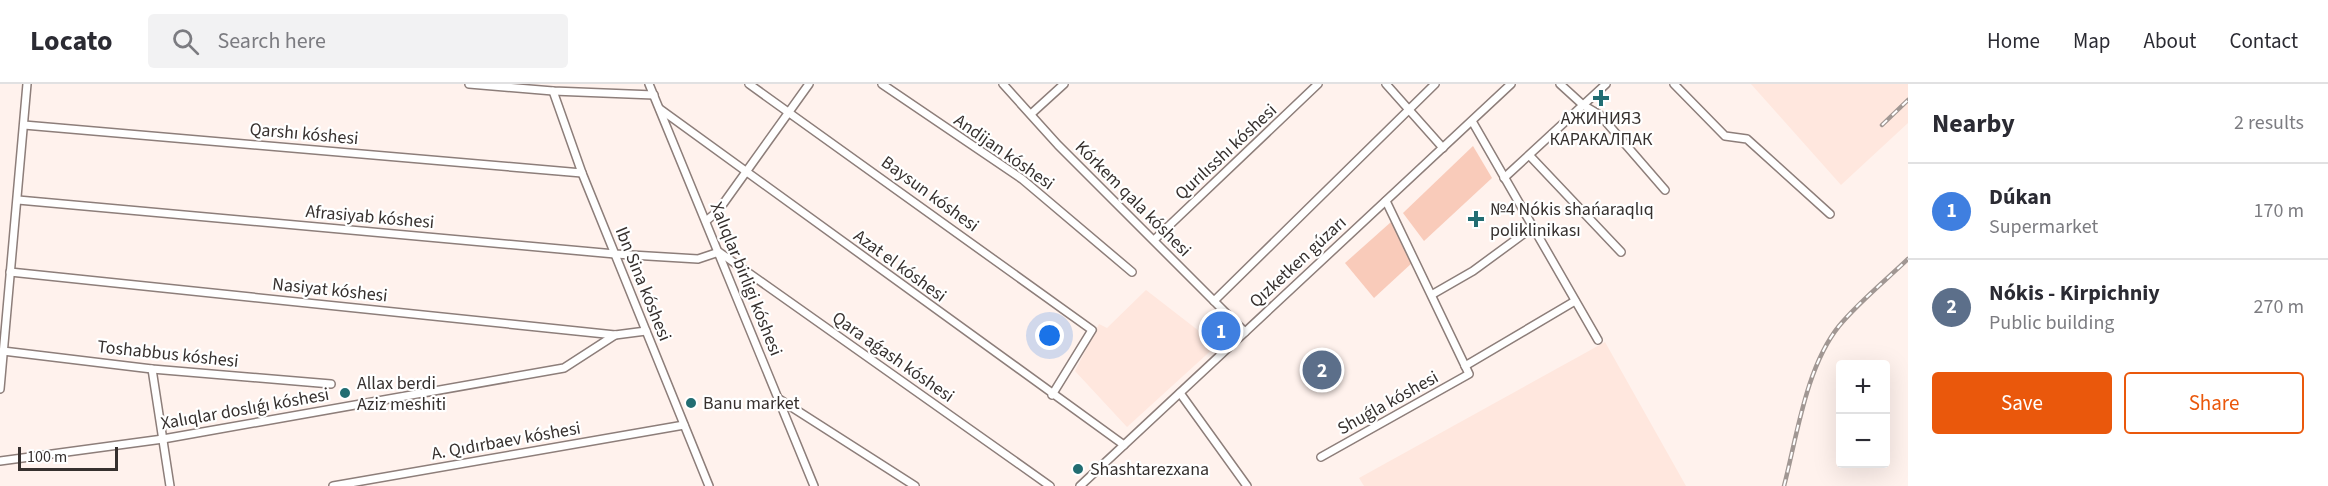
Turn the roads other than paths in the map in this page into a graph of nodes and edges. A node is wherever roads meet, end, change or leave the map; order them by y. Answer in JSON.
{"nodes":[{"id":1,"x":27,"y":84,"type":"edge"},
{"id":2,"x":470,"y":84,"type":"edge"},
{"id":3,"x":649,"y":84,"type":"edge"},
{"id":4,"x":749,"y":84,"type":"edge"},
{"id":5,"x":809,"y":84,"type":"edge"},
{"id":6,"x":882,"y":84,"type":"edge"},
{"id":7,"x":1003,"y":84,"type":"edge"},
{"id":8,"x":1064,"y":84,"type":"edge"},
{"id":9,"x":1318,"y":84,"type":"edge"},
{"id":10,"x":1386,"y":84,"type":"edge"},
{"id":11,"x":1436,"y":84,"type":"edge"},
{"id":12,"x":1511,"y":84,"type":"edge"},
{"id":13,"x":1560,"y":84,"type":"edge"},
{"id":14,"x":1606,"y":84,"type":"edge"},
{"id":15,"x":1674,"y":84,"type":"edge"},
{"id":16,"x":553,"y":91,"type":"junction"},
{"id":17,"x":654,"y":95,"type":"junction"},
{"id":18,"x":1583,"y":105,"type":"junction"},
{"id":19,"x":660,"y":109,"type":"junction"},
{"id":20,"x":1410,"y":110,"type":"junction"},
{"id":21,"x":789,"y":111,"type":"junction"},
{"id":22,"x":1031,"y":114,"type":"junction"},
{"id":23,"x":1472,"y":122,"type":"junction"},
{"id":24,"x":24,"y":125,"type":"junction"},
{"id":25,"x":1443,"y":148,"type":"junction"},
{"id":26,"x":1530,"y":156,"type":"junction"},
{"id":27,"x":582,"y":173,"type":"junction"},
{"id":28,"x":745,"y":173,"type":"junction"},
{"id":29,"x":1504,"y":178,"type":"junction"},
{"id":30,"x":1665,"y":190,"type":"dead end"},
{"id":31,"x":18,"y":200,"type":"junction"},
{"id":32,"x":1386,"y":201,"type":"junction"},
{"id":33,"x":1830,"y":214,"type":"dead end"},
{"id":34,"x":706,"y":221,"type":"junction"},
{"id":35,"x":1533,"y":227,"type":"junction"},
{"id":36,"x":1154,"y":240,"type":"junction"},
{"id":37,"x":719,"y":252,"type":"junction"},
{"id":38,"x":1621,"y":252,"type":"dead end"},
{"id":39,"x":615,"y":254,"type":"junction"},
{"id":40,"x":10,"y":272,"type":"junction"},
{"id":41,"x":1131,"y":272,"type":"dead end"},
{"id":42,"x":1433,"y":294,"type":"junction"},
{"id":43,"x":1214,"y":301,"type":"junction"},
{"id":44,"x":1575,"y":301,"type":"junction"},
{"id":45,"x":646,"y":331,"type":"junction"},
{"id":46,"x":1245,"y":332,"type":"junction"},
{"id":47,"x":615,"y":335,"type":"junction"},
{"id":48,"x":1598,"y":340,"type":"dead end"},
{"id":49,"x":3,"y":351,"type":"junction"},
{"id":50,"x":1465,"y":366,"type":"junction"},
{"id":51,"x":152,"y":369,"type":"junction"},
{"id":52,"x":331,"y":384,"type":"dead end"},
{"id":53,"x":0,"y":389,"type":"edge"},
{"id":54,"x":1180,"y":393,"type":"junction"},
{"id":55,"x":1052,"y":395,"type":"junction"},
{"id":56,"x":779,"y":399,"type":"junction"},
{"id":57,"x":684,"y":425,"type":"junction"},
{"id":58,"x":163,"y":439,"type":"junction"},
{"id":59,"x":1124,"y":445,"type":"junction"},
{"id":60,"x":1321,"y":457,"type":"dead end"},
{"id":61,"x":0,"y":461,"type":"edge"},
{"id":62,"x":170,"y":486,"type":"edge"},
{"id":63,"x":333,"y":486,"type":"edge"},
{"id":64,"x":709,"y":486,"type":"edge"},
{"id":65,"x":814,"y":486,"type":"edge"},
{"id":66,"x":915,"y":486,"type":"edge"},
{"id":67,"x":1050,"y":486,"type":"edge"},
{"id":68,"x":1080,"y":486,"type":"edge"},
{"id":69,"x":1246,"y":486,"type":"edge"}],
"edges":[{"from":1,"to":24,"type":"street"},
{"from":2,"to":16,"type":"street"},
{"from":3,"to":17,"type":"street","name":"Xalıqlar birligi kóshesi"},
{"from":4,"to":21,"type":"street","name":"Baysun kóshesi"},
{"from":5,"to":21,"type":"street"},
{"from":6,"to":41,"type":"street","name":"Andijan kóshesi"},
{"from":7,"to":22,"type":"street","name":"Kórkem qala kóshesi"},
{"from":8,"to":22,"type":"street"},
{"from":9,"to":36,"type":"street","name":"Qurılısshı kóshesi"},
{"from":10,"to":20,"type":"street"},
{"from":11,"to":20,"type":"street"},
{"from":12,"to":23,"type":"street","name":"Qızketken gúzarı"},
{"from":13,"to":18,"type":"street"},
{"from":14,"to":18,"type":"street"},
{"from":15,"to":33,"type":"street"},
{"from":16,"to":17,"type":"street"},
{"from":16,"to":27,"type":"street","name":"Ibn Sina kóshesi"},
{"from":17,"to":19,"type":"street","name":"Xalıqlar birligi kóshesi"},
{"from":18,"to":26,"type":"street"},
{"from":18,"to":30,"type":"street"},
{"from":19,"to":28,"type":"street","name":"Azat el kóshesi"},
{"from":19,"to":34,"type":"street","name":"Xalıqlar birligi kóshesi"},
{"from":20,"to":25,"type":"street"},
{"from":20,"to":43,"type":"street"},
{"from":21,"to":28,"type":"street"},
{"from":21,"to":55,"type":"street","name":"Baysun kóshesi"},
{"from":22,"to":36,"type":"street","name":"Kórkem qala kóshesi"},
{"from":23,"to":25,"type":"street","name":"Qızketken gúzarı"},
{"from":23,"to":29,"type":"street"},
{"from":24,"to":27,"type":"street","name":"Qarshı kóshesi"},
{"from":24,"to":31,"type":"street"},
{"from":25,"to":32,"type":"street","name":"Qızketken gúzarı"},
{"from":26,"to":29,"type":"street"},
{"from":26,"to":38,"type":"street"},
{"from":27,"to":39,"type":"street","name":"Ibn Sina kóshesi"},
{"from":28,"to":34,"type":"street"},
{"from":28,"to":55,"type":"street","name":"Azat el kóshesi"},
{"from":29,"to":35,"type":"street"},
{"from":31,"to":39,"type":"street","name":"Afrasiyab kóshesi"},
{"from":31,"to":40,"type":"street"},
{"from":32,"to":42,"type":"street"},
{"from":32,"to":46,"type":"street","name":"Qızketken gúzarı"},
{"from":34,"to":37,"type":"street","name":"Xalıqlar birligi kóshesi"},
{"from":35,"to":42,"type":"street"},
{"from":35,"to":44,"type":"street"},
{"from":36,"to":43,"type":"street","name":"Kórkem qala kóshesi"},
{"from":37,"to":39,"type":"street","name":"Afrasiyab kóshesi"},
{"from":37,"to":56,"type":"street","name":"Xalıqlar birligi kóshesi"},
{"from":37,"to":67,"type":"street","name":"Qara aǵash kóshesi"},
{"from":39,"to":45,"type":"street","name":"Ibn Sina kóshesi"},
{"from":40,"to":47,"type":"street","name":"Nasiyat kóshesi"},
{"from":40,"to":49,"type":"street"},
{"from":42,"to":50,"type":"street"},
{"from":43,"to":46,"type":"street","name":"Kórkem qala kóshesi"},
{"from":44,"to":48,"type":"street"},
{"from":44,"to":50,"type":"street"},
{"from":45,"to":47,"type":"street","name":"Nasiyat kóshesi"},
{"from":45,"to":57,"type":"street","name":"Ibn Sina kóshesi"},
{"from":46,"to":54,"type":"street","name":"Qızketken gúzarı"},
{"from":47,"to":58,"type":"street","name":"Xalıqlar doslıǵı kóshesi"},
{"from":49,"to":51,"type":"street","name":"Toshabbus kóshesi"},
{"from":49,"to":53,"type":"street"},
{"from":50,"to":60,"type":"street","name":"Shuǵla kóshesi"},
{"from":51,"to":52,"type":"street","name":"Toshabbus kóshesi"},
{"from":51,"to":58,"type":"street"},
{"from":54,"to":59,"type":"street","name":"Qızketken gúzarı"},
{"from":54,"to":69,"type":"street"},
{"from":55,"to":59,"type":"street","name":"Azat el kóshesi"},
{"from":56,"to":65,"type":"street","name":"Xalıqlar birligi kóshesi"},
{"from":56,"to":66,"type":"street"},
{"from":57,"to":63,"type":"street","name":"A. Qıdırbaev kóshesi"},
{"from":57,"to":64,"type":"street","name":"Ibn Sina kóshesi"},
{"from":58,"to":61,"type":"street","name":"Xalıqlar doslıǵı kóshesi"},
{"from":58,"to":62,"type":"street"},
{"from":59,"to":68,"type":"street","name":"Qızketken gúzarı"}]}
